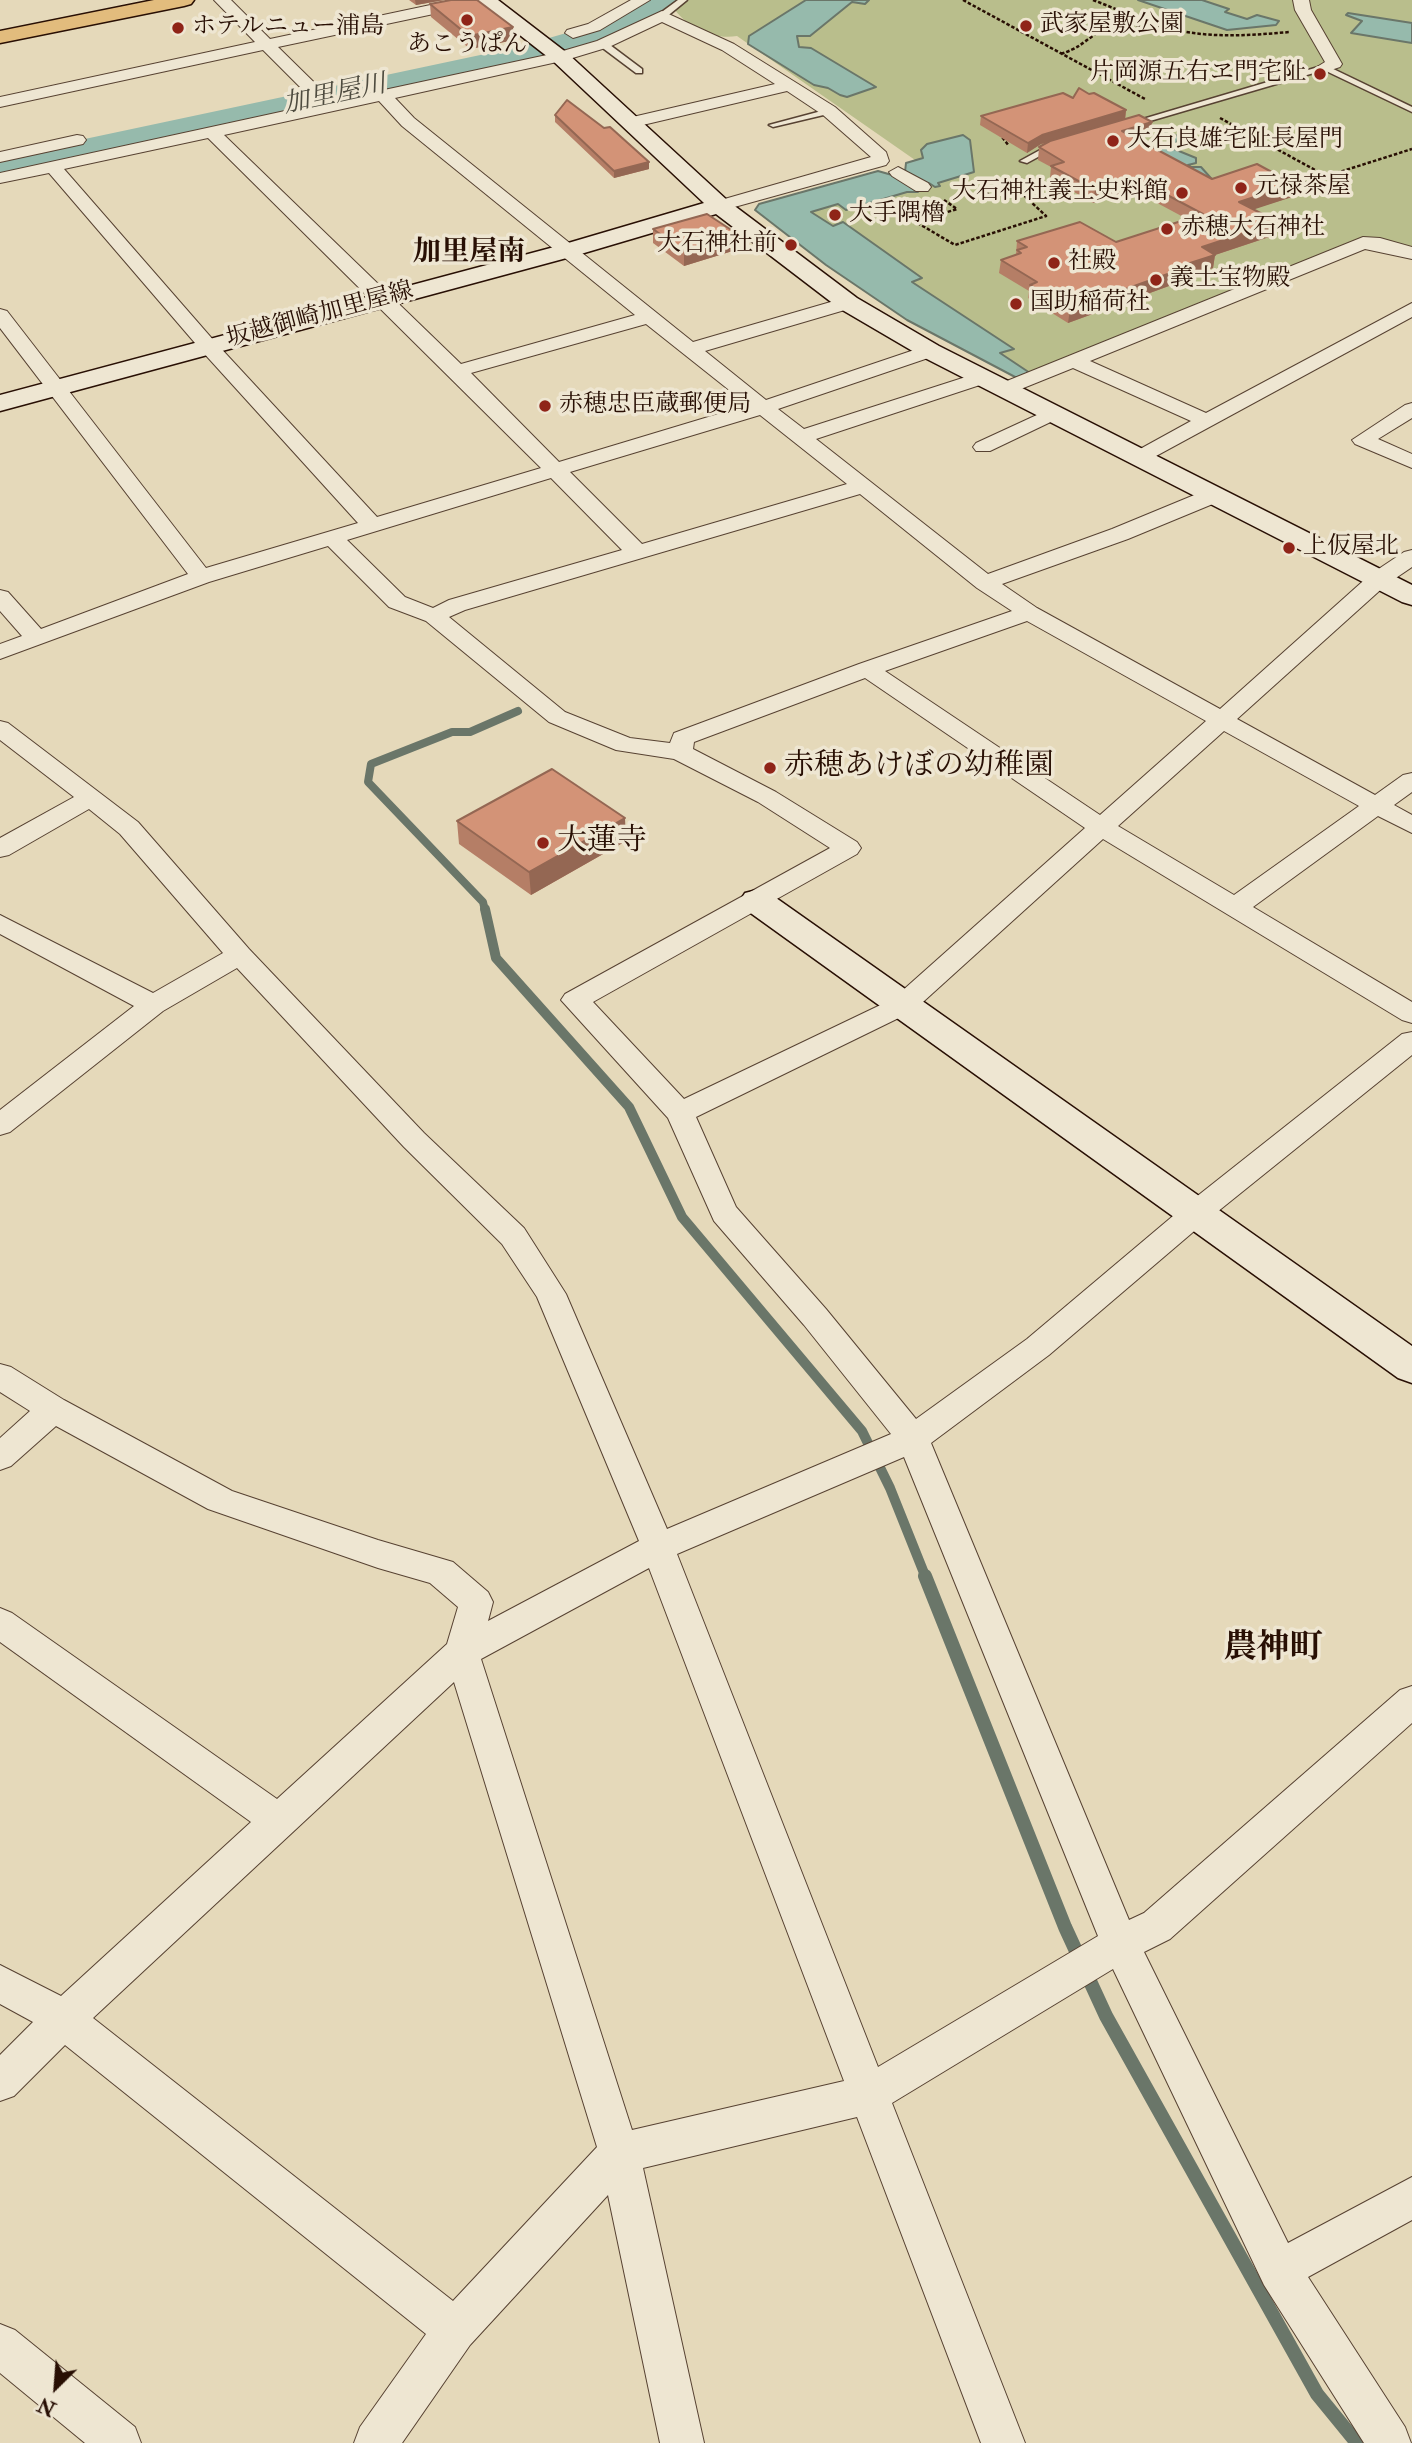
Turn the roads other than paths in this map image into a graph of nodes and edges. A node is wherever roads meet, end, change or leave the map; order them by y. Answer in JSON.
{"nodes":[{"id":1,"x":184,"y":0,"type":"edge"},
{"id":2,"x":222,"y":0,"type":"edge"},
{"id":3,"x":477,"y":0,"type":"edge"},
{"id":4,"x":485,"y":0,"type":"edge"},
{"id":5,"x":642,"y":0,"type":"edge"},
{"id":6,"x":683,"y":0,"type":"edge"},
{"id":7,"x":1301,"y":0,"type":"edge"},
{"id":8,"x":662,"y":16,"type":"junction"},
{"id":9,"x":0,"y":37,"type":"edge"},
{"id":10,"x":265,"y":44,"type":"junction"},
{"id":11,"x":603,"y":44,"type":"junction"},
{"id":12,"x":515,"y":47,"type":"dead end"},
{"id":13,"x":550,"y":49,"type":"junction"},
{"id":14,"x":1325,"y":67,"type":"junction"},
{"id":15,"x":639,"y":71,"type":"dead end"},
{"id":16,"x":338,"y":85,"type":"dead end"},
{"id":17,"x":789,"y":86,"type":"junction"},
{"id":18,"x":313,"y":90,"type":"junction"},
{"id":19,"x":286,"y":96,"type":"dead end"},
{"id":20,"x":384,"y":96,"type":"junction"},
{"id":21,"x":0,"y":102,"type":"edge"},
{"id":22,"x":329,"y":107,"type":"junction"},
{"id":23,"x":1412,"y":110,"type":"edge"},
{"id":24,"x":829,"y":111,"type":"junction"},
{"id":25,"x":630,"y":123,"type":"junction"},
{"id":26,"x":773,"y":125,"type":"dead end"},
{"id":27,"x":1120,"y":127,"type":"edge"},
{"id":28,"x":212,"y":133,"type":"junction"},
{"id":29,"x":95,"y":136,"type":"dead end"},
{"id":30,"x":1070,"y":142,"type":"edge"},
{"id":31,"x":0,"y":157,"type":"edge"},
{"id":32,"x":1024,"y":161,"type":"dead end"},
{"id":33,"x":53,"y":167,"type":"junction"},
{"id":34,"x":898,"y":173,"type":"dead end"},
{"id":35,"x":0,"y":178,"type":"edge"},
{"id":36,"x":928,"y":191,"type":"road end"},
{"id":37,"x":720,"y":206,"type":"junction"},
{"id":38,"x":566,"y":251,"type":"junction"},
{"id":39,"x":1412,"y":253,"type":"edge"},
{"id":40,"x":382,"y":299,"type":"junction"},
{"id":41,"x":848,"y":303,"type":"junction"},
{"id":42,"x":1409,"y":313,"type":"edge"},
{"id":43,"x":0,"y":315,"type":"edge"},
{"id":44,"x":650,"y":317,"type":"junction"},
{"id":45,"x":208,"y":346,"type":"junction"},
{"id":46,"x":691,"y":349,"type":"junction"},
{"id":47,"x":930,"y":351,"type":"junction"},
{"id":48,"x":1074,"y":361,"type":"junction"},
{"id":49,"x":457,"y":371,"type":"junction"},
{"id":50,"x":993,"y":384,"type":"junction"},
{"id":51,"x":57,"y":387,"type":"junction"},
{"id":52,"x":0,"y":403,"type":"edge"},
{"id":53,"x":764,"y":407,"type":"junction"},
{"id":54,"x":1412,"y":409,"type":"edge"},
{"id":55,"x":1052,"y":414,"type":"junction"},
{"id":56,"x":1205,"y":420,"type":"junction"},
{"id":57,"x":801,"y":438,"type":"junction"},
{"id":58,"x":983,"y":447,"type":"dead end"},
{"id":59,"x":1138,"y":458,"type":"junction"},
{"id":60,"x":1412,"y":462,"type":"edge"},
{"id":61,"x":555,"y":469,"type":"junction"},
{"id":62,"x":861,"y":487,"type":"junction"},
{"id":63,"x":1212,"y":496,"type":"junction"},
{"id":64,"x":372,"y":525,"type":"junction"},
{"id":65,"x":333,"y":538,"type":"junction"},
{"id":66,"x":638,"y":553,"type":"junction"},
{"id":67,"x":1412,"y":557,"type":"edge"},
{"id":68,"x":201,"y":577,"type":"junction"},
{"id":69,"x":1379,"y":579,"type":"junction"},
{"id":70,"x":985,"y":583,"type":"junction"},
{"id":71,"x":1412,"y":596,"type":"edge"},
{"id":72,"x":0,"y":597,"type":"edge"},
{"id":73,"x":1029,"y":613,"type":"junction"},
{"id":74,"x":434,"y":616,"type":"junction"},
{"id":75,"x":36,"y":637,"type":"junction"},
{"id":76,"x":0,"y":652,"type":"edge"},
{"id":77,"x":867,"y":669,"type":"junction"},
{"id":78,"x":1222,"y":720,"type":"junction"},
{"id":79,"x":0,"y":728,"type":"edge"},
{"id":80,"x":680,"y":752,"type":"junction"},
{"id":81,"x":1412,"y":780,"type":"edge"},
{"id":82,"x":91,"y":798,"type":"junction"},
{"id":83,"x":1377,"y":806,"type":"junction"},
{"id":84,"x":1412,"y":825,"type":"edge"},
{"id":85,"x":1101,"y":827,"type":"junction"},
{"id":86,"x":0,"y":849,"type":"edge"},
{"id":87,"x":757,"y":901,"type":"junction"},
{"id":88,"x":1235,"y":907,"type":"junction"},
{"id":89,"x":6,"y":933,"type":"edge"},
{"id":90,"x":240,"y":956,"type":"junction"},
{"id":91,"x":903,"y":1005,"type":"junction"},
{"id":92,"x":153,"y":1006,"type":"junction"},
{"id":93,"x":1412,"y":1014,"type":"edge"},
{"id":94,"x":1412,"y":1041,"type":"edge"},
{"id":95,"x":680,"y":1113,"type":"junction"},
{"id":96,"x":0,"y":1125,"type":"edge"},
{"id":97,"x":1196,"y":1213,"type":"junction"},
{"id":98,"x":1412,"y":1367,"type":"edge"},
{"id":99,"x":0,"y":1376,"type":"edge"},
{"id":100,"x":53,"y":1409,"type":"junction"},
{"id":101,"x":913,"y":1440,"type":"junction"},
{"id":102,"x":0,"y":1457,"type":"edge"},
{"id":103,"x":658,"y":1548,"type":"junction"},
{"id":104,"x":0,"y":1623,"type":"edge"},
{"id":105,"x":462,"y":1652,"type":"junction"},
{"id":106,"x":1412,"y":1701,"type":"edge"},
{"id":107,"x":280,"y":1822,"type":"junction"},
{"id":108,"x":1120,"y":1944,"type":"junction"},
{"id":109,"x":0,"y":1983,"type":"edge"},
{"id":110,"x":64,"y":2019,"type":"junction"},
{"id":111,"x":0,"y":2082,"type":"edge"},
{"id":112,"x":867,"y":2095,"type":"junction"},
{"id":113,"x":619,"y":2153,"type":"junction"},
{"id":114,"x":1412,"y":2198,"type":"edge"},
{"id":115,"x":1279,"y":2270,"type":"junction"},
{"id":116,"x":456,"y":2330,"type":"junction"},
{"id":117,"x":0,"y":2345,"type":"edge"},
{"id":118,"x":119,"y":2443,"type":"edge"},
{"id":119,"x":376,"y":2443,"type":"edge"},
{"id":120,"x":682,"y":2443,"type":"edge"},
{"id":121,"x":1003,"y":2443,"type":"edge"},
{"id":122,"x":1389,"y":2443,"type":"edge"}],
"edges":[{"from":1,"to":9,"type":"main road"},
{"from":2,"to":10,"type":"street"},
{"from":3,"to":10,"type":"street"},
{"from":4,"to":13,"type":"street"},
{"from":5,"to":13,"type":"street"},
{"from":6,"to":8,"type":"lane"},
{"from":7,"to":14,"type":"street"},
{"from":8,"to":11,"type":"street"},
{"from":8,"to":17,"type":"street"},
{"from":10,"to":18,"type":"street"},
{"from":10,"to":21,"type":"street"},
{"from":11,"to":13,"type":"street"},
{"from":11,"to":15,"type":"lane"},
{"from":12,"to":13,"type":"street"},
{"from":13,"to":20,"type":"street"},
{"from":13,"to":25,"type":"street"},
{"from":14,"to":23,"type":"lane"},
{"from":14,"to":27,"type":"lane"},
{"from":16,"to":18,"type":"street"},
{"from":17,"to":24,"type":"street"},
{"from":17,"to":25,"type":"street"},
{"from":18,"to":19,"type":"street"},
{"from":18,"to":22,"type":"street"},
{"from":20,"to":22,"type":"street"},
{"from":20,"to":38,"type":"street"},
{"from":22,"to":28,"type":"street"},
{"from":24,"to":26,"type":"lane"},
{"from":24,"to":37,"type":"street"},
{"from":25,"to":37,"type":"street"},
{"from":28,"to":33,"type":"street"},
{"from":28,"to":40,"type":"street"},
{"from":29,"to":31,"type":"street"},
{"from":30,"to":32,"type":"lane"},
{"from":33,"to":35,"type":"street"},
{"from":33,"to":45,"type":"street"},
{"from":34,"to":36,"type":"street"},
{"from":37,"to":38,"type":"street","name":"坂越御崎加里屋線"},
{"from":37,"to":41,"type":"street"},
{"from":38,"to":40,"type":"street","name":"坂越御崎加里屋線"},
{"from":38,"to":44,"type":"street"},
{"from":39,"to":48,"type":"street"},
{"from":40,"to":45,"type":"street","name":"坂越御崎加里屋線"},
{"from":40,"to":49,"type":"street"},
{"from":41,"to":46,"type":"street"},
{"from":41,"to":47,"type":"street"},
{"from":42,"to":56,"type":"street"},
{"from":43,"to":51,"type":"street"},
{"from":44,"to":46,"type":"street"},
{"from":44,"to":49,"type":"street"},
{"from":45,"to":51,"type":"street","name":"坂越御崎加里屋線"},
{"from":45,"to":64,"type":"street"},
{"from":46,"to":53,"type":"street"},
{"from":47,"to":50,"type":"street"},
{"from":47,"to":53,"type":"street"},
{"from":48,"to":50,"type":"street"},
{"from":48,"to":56,"type":"street"},
{"from":49,"to":61,"type":"street"},
{"from":50,"to":55,"type":"street"},
{"from":50,"to":57,"type":"street"},
{"from":51,"to":52,"type":"street","name":"坂越御崎加里屋線"},
{"from":51,"to":68,"type":"street"},
{"from":53,"to":57,"type":"street"},
{"from":53,"to":61,"type":"street"},
{"from":54,"to":60,"type":"street"},
{"from":55,"to":58,"type":"street"},
{"from":55,"to":59,"type":"street"},
{"from":56,"to":59,"type":"street"},
{"from":57,"to":62,"type":"street"},
{"from":59,"to":63,"type":"street"},
{"from":61,"to":64,"type":"street"},
{"from":61,"to":66,"type":"street"},
{"from":62,"to":66,"type":"street"},
{"from":62,"to":70,"type":"street"},
{"from":63,"to":69,"type":"street"},
{"from":63,"to":70,"type":"street"},
{"from":64,"to":65,"type":"street"},
{"from":65,"to":68,"type":"street"},
{"from":65,"to":74,"type":"street"},
{"from":66,"to":74,"type":"street"},
{"from":67,"to":69,"type":"street"},
{"from":68,"to":75,"type":"street"},
{"from":69,"to":71,"type":"street"},
{"from":69,"to":78,"type":"street"},
{"from":70,"to":73,"type":"street"},
{"from":72,"to":75,"type":"street"},
{"from":73,"to":77,"type":"street"},
{"from":73,"to":78,"type":"street"},
{"from":74,"to":80,"type":"street"},
{"from":75,"to":76,"type":"street"},
{"from":77,"to":80,"type":"street"},
{"from":77,"to":85,"type":"street"},
{"from":78,"to":83,"type":"street"},
{"from":78,"to":85,"type":"street"},
{"from":79,"to":82,"type":"street"},
{"from":80,"to":87,"type":"street"},
{"from":81,"to":83,"type":"street"},
{"from":82,"to":86,"type":"street"},
{"from":82,"to":90,"type":"street"},
{"from":83,"to":84,"type":"street"},
{"from":83,"to":88,"type":"street"},
{"from":85,"to":88,"type":"street"},
{"from":85,"to":91,"type":"street"},
{"from":87,"to":91,"type":"street"},
{"from":87,"to":95,"type":"street"},
{"from":88,"to":93,"type":"street"},
{"from":89,"to":92,"type":"street"},
{"from":90,"to":92,"type":"street"},
{"from":90,"to":103,"type":"street"},
{"from":91,"to":95,"type":"street"},
{"from":91,"to":97,"type":"street"},
{"from":92,"to":96,"type":"street"},
{"from":94,"to":97,"type":"street"},
{"from":95,"to":101,"type":"street"},
{"from":97,"to":98,"type":"street"},
{"from":97,"to":101,"type":"street"},
{"from":99,"to":100,"type":"street"},
{"from":100,"to":102,"type":"street"},
{"from":100,"to":105,"type":"street"},
{"from":101,"to":103,"type":"street"},
{"from":101,"to":108,"type":"street"},
{"from":103,"to":105,"type":"street"},
{"from":103,"to":112,"type":"street"},
{"from":104,"to":107,"type":"street"},
{"from":105,"to":107,"type":"street"},
{"from":105,"to":113,"type":"street"},
{"from":106,"to":108,"type":"street"},
{"from":107,"to":110,"type":"street"},
{"from":108,"to":112,"type":"street"},
{"from":108,"to":115,"type":"street"},
{"from":109,"to":110,"type":"street"},
{"from":110,"to":111,"type":"street"},
{"from":110,"to":116,"type":"street"},
{"from":112,"to":113,"type":"street"},
{"from":112,"to":121,"type":"street"},
{"from":113,"to":116,"type":"street"},
{"from":113,"to":120,"type":"street"},
{"from":114,"to":115,"type":"street"},
{"from":115,"to":122,"type":"street"},
{"from":116,"to":119,"type":"street"},
{"from":117,"to":118,"type":"street"}]}
